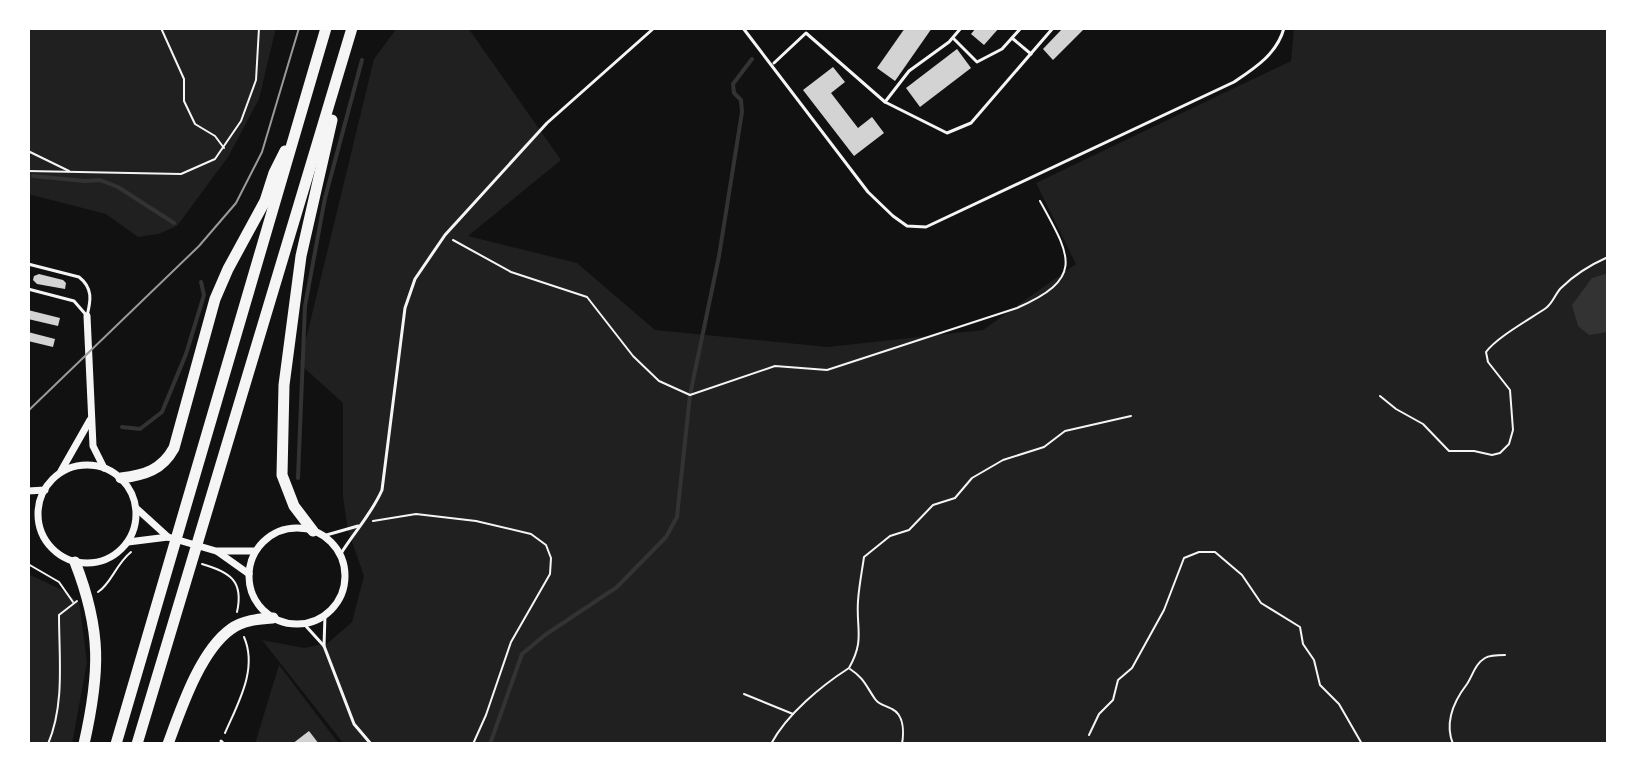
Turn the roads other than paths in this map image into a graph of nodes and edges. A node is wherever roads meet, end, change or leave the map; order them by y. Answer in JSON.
{"nodes":[{"id":1,"x":326,"y":28,"type":"edge"},
{"id":2,"x":352,"y":28,"type":"edge"},
{"id":3,"x":654,"y":28,"type":"edge"},
{"id":4,"x":743,"y":28,"type":"edge"},
{"id":5,"x":961,"y":28,"type":"edge"},
{"id":6,"x":1021,"y":28,"type":"edge"},
{"id":7,"x":1053,"y":28,"type":"edge"},
{"id":8,"x":1284,"y":28,"type":"edge"},
{"id":9,"x":953,"y":38,"type":"junction"},
{"id":10,"x":1012,"y":38,"type":"junction"},
{"id":11,"x":347,"y":45,"type":"junction"},
{"id":12,"x":1031,"y":54,"type":"junction"},
{"id":13,"x":773,"y":65,"type":"junction"},
{"id":14,"x":885,"y":102,"type":"junction"},
{"id":15,"x":296,"y":129,"type":"junction"},
{"id":16,"x":28,"y":264,"type":"edge"},
{"id":17,"x":28,"y":289,"type":"edge"},
{"id":18,"x":87,"y":316,"type":"junction"},
{"id":19,"x":91,"y":419,"type":"junction"},
{"id":20,"x":104,"y":468,"type":"junction"},
{"id":21,"x":61,"y":471,"type":"junction"},
{"id":22,"x":121,"y":478,"type":"junction"},
{"id":23,"x":45,"y":490,"type":"junction"},
{"id":24,"x":28,"y":491,"type":"edge"},
{"id":25,"x":136,"y":508,"type":"junction"},
{"id":26,"x":28,"y":522,"type":"edge"},
{"id":27,"x":358,"y":526,"type":"junction"},
{"id":28,"x":40,"y":527,"type":"junction"},
{"id":29,"x":318,"y":533,"type":"junction"},
{"id":30,"x":168,"y":537,"type":"junction"},
{"id":31,"x":128,"y":542,"type":"junction"},
{"id":32,"x":216,"y":551,"type":"junction"},
{"id":33,"x":255,"y":551,"type":"junction"},
{"id":34,"x":340,"y":555,"type":"junction"},
{"id":35,"x":75,"y":562,"type":"junction"},
{"id":36,"x":249,"y":574,"type":"junction"},
{"id":37,"x":325,"y":615,"type":"junction"},
{"id":38,"x":273,"y":618,"type":"junction"},
{"id":39,"x":304,"y":624,"type":"junction"},
{"id":40,"x":324,"y":646,"type":"junction"},
{"id":41,"x":84,"y":744,"type":"edge"},
{"id":42,"x":116,"y":744,"type":"edge"},
{"id":43,"x":137,"y":744,"type":"edge"},
{"id":44,"x":168,"y":744,"type":"edge"},
{"id":45,"x":371,"y":744,"type":"edge"}],
"edges":[{"from":1,"to":15,"type":"highway"},
{"from":2,"to":11,"type":"highway"},
{"from":3,"to":27,"type":"lane"},
{"from":4,"to":13,"type":"lane"},
{"from":5,"to":9,"type":"lane"},
{"from":6,"to":10,"type":"lane"},
{"from":7,"to":12,"type":"lane"},
{"from":8,"to":13,"type":"lane"},
{"from":9,"to":10,"type":"lane"},
{"from":9,"to":14,"type":"lane"},
{"from":10,"to":12,"type":"lane"},
{"from":11,"to":29,"type":"highway"},
{"from":11,"to":43,"type":"highway"},
{"from":12,"to":14,"type":"lane"},
{"from":13,"to":14,"type":"lane"},
{"from":15,"to":22,"type":"highway"},
{"from":15,"to":42,"type":"highway"},
{"from":16,"to":18,"type":"lane"},
{"from":17,"to":18,"type":"lane"},
{"from":18,"to":19,"type":"street"},
{"from":19,"to":20,"type":"street"},
{"from":19,"to":21,"type":"street"},
{"from":20,"to":21,"type":"street"},
{"from":20,"to":22,"type":"street"},
{"from":21,"to":23,"type":"street"},
{"from":22,"to":25,"type":"street"},
{"from":23,"to":24,"type":"street"},
{"from":23,"to":28,"type":"street"},
{"from":25,"to":30,"type":"street"},
{"from":25,"to":31,"type":"street"},
{"from":26,"to":28,"type":"street"},
{"from":27,"to":29,"type":"lane"},
{"from":27,"to":34,"type":"lane"},
{"from":28,"to":35,"type":"street"},
{"from":29,"to":33,"type":"street"},
{"from":29,"to":34,"type":"street"},
{"from":30,"to":31,"type":"street"},
{"from":30,"to":32,"type":"street"},
{"from":31,"to":35,"type":"street"},
{"from":32,"to":33,"type":"street"},
{"from":32,"to":36,"type":"street"},
{"from":33,"to":36,"type":"street"},
{"from":34,"to":37,"type":"street"},
{"from":35,"to":41,"type":"highway"},
{"from":36,"to":38,"type":"street"},
{"from":37,"to":39,"type":"street"},
{"from":37,"to":40,"type":"lane"},
{"from":38,"to":39,"type":"street"},
{"from":38,"to":44,"type":"highway"},
{"from":39,"to":40,"type":"lane"},
{"from":40,"to":45,"type":"lane"}]}
